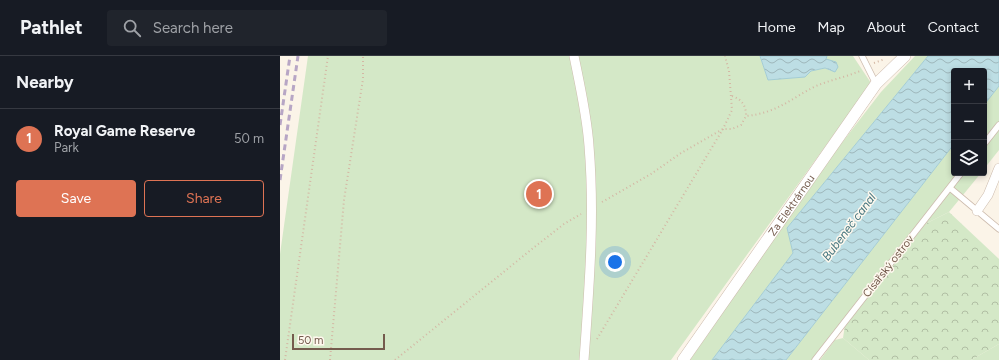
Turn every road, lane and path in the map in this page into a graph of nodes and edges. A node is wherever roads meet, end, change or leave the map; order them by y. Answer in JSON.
{"nodes":[{"id":1,"x":328,"y":56,"type":"edge"},
{"id":2,"x":363,"y":56,"type":"edge"},
{"id":3,"x":574,"y":56,"type":"edge"},
{"id":4,"x":725,"y":56,"type":"edge"},
{"id":5,"x":862,"y":56,"type":"edge"},
{"id":6,"x":890,"y":56,"type":"edge"},
{"id":7,"x":905,"y":56,"type":"edge"},
{"id":8,"x":866,"y":67,"type":"junction"},
{"id":9,"x":876,"y":84,"type":"junction"},
{"id":10,"x":732,"y":96,"type":"junction"},
{"id":11,"x":746,"y":116,"type":"junction"},
{"id":12,"x":999,"y":125,"type":"edge"},
{"id":13,"x":723,"y":129,"type":"junction"},
{"id":14,"x":987,"y":140,"type":"edge"},
{"id":15,"x":999,"y":168,"type":"edge"},
{"id":16,"x":959,"y":176,"type":"edge"},
{"id":17,"x":950,"y":188,"type":"junction"},
{"id":18,"x":592,"y":208,"type":"junction"},
{"id":19,"x":977,"y":211,"type":"junction"},
{"id":20,"x":999,"y":229,"type":"edge"},
{"id":21,"x":596,"y":340,"type":"dead end"},
{"id":22,"x":285,"y":360,"type":"edge"},
{"id":23,"x":330,"y":360,"type":"edge"},
{"id":24,"x":395,"y":360,"type":"edge"},
{"id":25,"x":584,"y":360,"type":"edge"},
{"id":26,"x":683,"y":360,"type":"edge"},
{"id":27,"x":815,"y":360,"type":"edge"}],
"edges":[{"from":1,"to":22,"type":"path"},
{"from":2,"to":23,"type":"path"},
{"from":3,"to":18,"type":"street"},
{"from":4,"to":10,"type":"path"},
{"from":5,"to":8,"type":"lane"},
{"from":6,"to":8,"type":"path"},
{"from":7,"to":9,"type":"street","name":"Za Elektrárnou"},
{"from":8,"to":9,"type":"lane"},
{"from":8,"to":11,"type":"path"},
{"from":9,"to":26,"type":"street","name":"Za Elektrárnou"},
{"from":10,"to":11,"type":"path"},
{"from":10,"to":13,"type":"path"},
{"from":11,"to":13,"type":"path"},
{"from":12,"to":14,"type":"lane"},
{"from":13,"to":18,"type":"path"},
{"from":13,"to":21,"type":"path"},
{"from":15,"to":19,"type":"street"},
{"from":16,"to":17,"type":"lane","name":"Císařský ostrov"},
{"from":17,"to":19,"type":"lane"},
{"from":17,"to":27,"type":"lane","name":"Císařský ostrov"},
{"from":18,"to":24,"type":"path"},
{"from":18,"to":25,"type":"street"},
{"from":19,"to":20,"type":"lane"}]}
